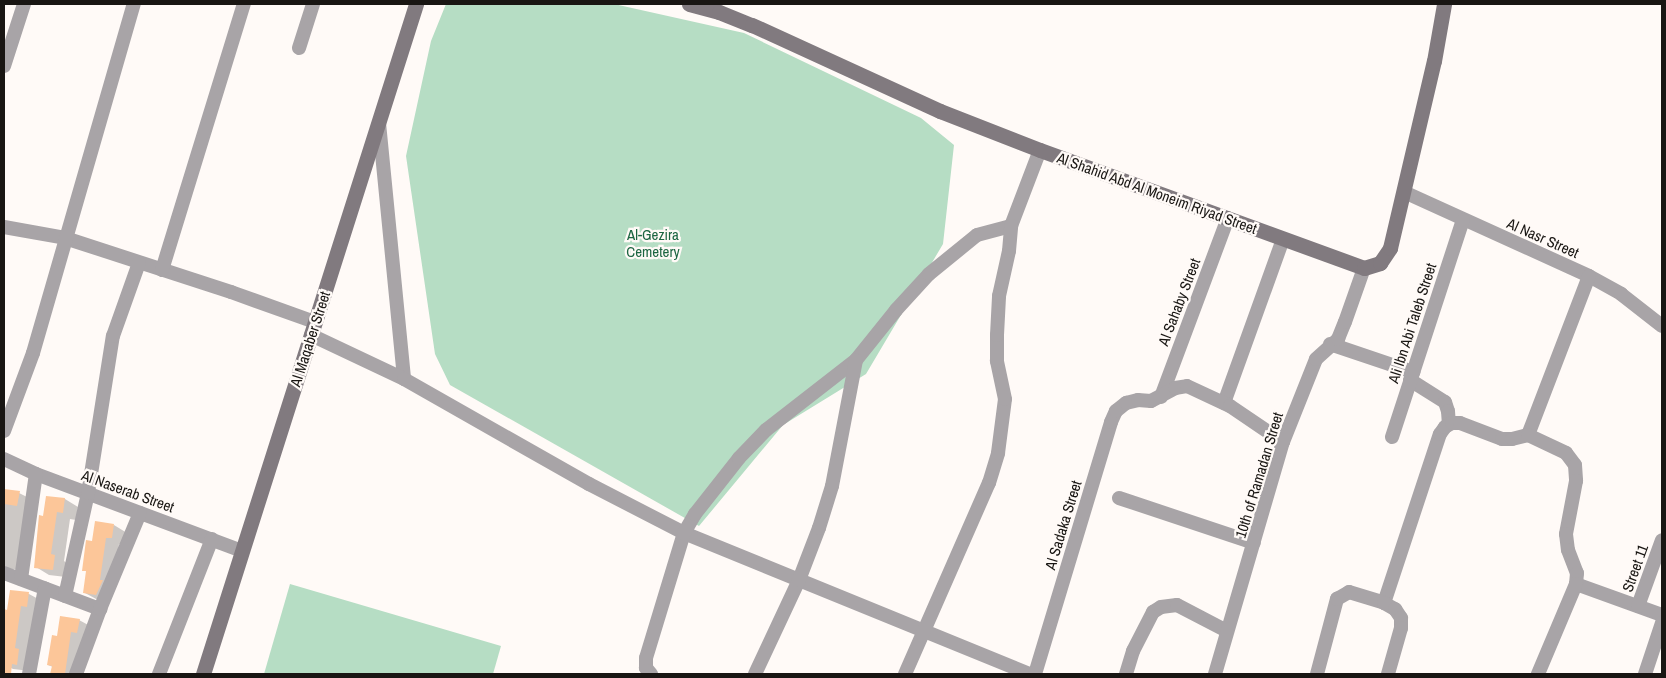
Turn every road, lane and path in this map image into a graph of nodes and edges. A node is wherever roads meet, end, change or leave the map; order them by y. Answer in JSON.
{"nodes":[{"id":1,"x":24,"y":4,"type":"edge"},
{"id":2,"x":134,"y":4,"type":"edge"},
{"id":3,"x":244,"y":4,"type":"edge"},
{"id":4,"x":313,"y":4,"type":"edge"},
{"id":5,"x":416,"y":4,"type":"edge"},
{"id":6,"x":689,"y":4,"type":"edge"},
{"id":7,"x":1444,"y":4,"type":"edge"},
{"id":8,"x":299,"y":48,"type":"dead end"},
{"id":9,"x":4,"y":66,"type":"edge"},
{"id":10,"x":378,"y":123,"type":"junction"},
{"id":11,"x":1040,"y":150,"type":"junction"},
{"id":12,"x":1404,"y":192,"type":"junction"},
{"id":13,"x":1228,"y":218,"type":"junction"},
{"id":14,"x":1463,"y":220,"type":"junction"},
{"id":15,"x":1011,"y":226,"type":"junction"},
{"id":16,"x":4,"y":227,"type":"edge"},
{"id":17,"x":66,"y":238,"type":"junction"},
{"id":18,"x":1283,"y":239,"type":"junction"},
{"id":19,"x":138,"y":263,"type":"junction"},
{"id":20,"x":1364,"y":268,"type":"junction"},
{"id":21,"x":162,"y":270,"type":"junction"},
{"id":22,"x":1589,"y":276,"type":"junction"},
{"id":23,"x":1662,"y":326,"type":"edge"},
{"id":24,"x":313,"y":328,"type":"junction"},
{"id":25,"x":1330,"y":344,"type":"junction"},
{"id":26,"x":856,"y":360,"type":"junction"},
{"id":27,"x":1412,"y":376,"type":"junction"},
{"id":28,"x":404,"y":378,"type":"junction"},
{"id":29,"x":1161,"y":397,"type":"junction"},
{"id":30,"x":1224,"y":403,"type":"junction"},
{"id":31,"x":1449,"y":424,"type":"junction"},
{"id":32,"x":4,"y":431,"type":"edge"},
{"id":33,"x":1528,"y":435,"type":"junction"},
{"id":34,"x":1392,"y":437,"type":"dead end"},
{"id":35,"x":1283,"y":442,"type":"junction"},
{"id":36,"x":4,"y":459,"type":"edge"},
{"id":37,"x":36,"y":474,"type":"junction"},
{"id":38,"x":88,"y":493,"type":"junction"},
{"id":39,"x":1119,"y":498,"type":"dead end"},
{"id":40,"x":140,"y":513,"type":"junction"},
{"id":41,"x":684,"y":533,"type":"junction"},
{"id":42,"x":212,"y":539,"type":"junction"},
{"id":43,"x":1662,"y":540,"type":"edge"},
{"id":44,"x":1254,"y":543,"type":"junction"},
{"id":45,"x":242,"y":550,"type":"junction"},
{"id":46,"x":4,"y":573,"type":"edge"},
{"id":47,"x":21,"y":579,"type":"junction"},
{"id":48,"x":798,"y":580,"type":"junction"},
{"id":49,"x":1576,"y":584,"type":"junction"},
{"id":50,"x":45,"y":588,"type":"junction"},
{"id":51,"x":65,"y":596,"type":"junction"},
{"id":52,"x":1384,"y":603,"type":"junction"},
{"id":53,"x":1638,"y":606,"type":"junction"},
{"id":54,"x":100,"y":609,"type":"junction"},
{"id":55,"x":1662,"y":615,"type":"edge"},
{"id":56,"x":1662,"y":623,"type":"edge"},
{"id":57,"x":1227,"y":631,"type":"junction"},
{"id":58,"x":923,"y":632,"type":"junction"},
{"id":59,"x":29,"y":674,"type":"edge"},
{"id":60,"x":76,"y":674,"type":"edge"},
{"id":61,"x":159,"y":674,"type":"edge"},
{"id":62,"x":203,"y":674,"type":"edge"},
{"id":63,"x":651,"y":674,"type":"edge"},
{"id":64,"x":755,"y":674,"type":"edge"},
{"id":65,"x":905,"y":674,"type":"edge"},
{"id":66,"x":1029,"y":674,"type":"edge"},
{"id":67,"x":1035,"y":674,"type":"edge"},
{"id":68,"x":1126,"y":674,"type":"edge"},
{"id":69,"x":1215,"y":674,"type":"edge"},
{"id":70,"x":1317,"y":674,"type":"edge"},
{"id":71,"x":1388,"y":674,"type":"edge"},
{"id":72,"x":1538,"y":674,"type":"edge"},
{"id":73,"x":1645,"y":674,"type":"edge"}],
"edges":[{"from":1,"to":9,"type":"street"},
{"from":2,"to":17,"type":"street"},
{"from":3,"to":21,"type":"street"},
{"from":4,"to":8,"type":"street"},
{"from":5,"to":10,"type":"street","name":"Al Maqaber Street"},
{"from":6,"to":11,"type":"street","name":"Al Shahid Abd Al Moneim Riyad Street"},
{"from":7,"to":12,"type":"street"},
{"from":10,"to":24,"type":"street","name":"Al Maqaber Street"},
{"from":10,"to":28,"type":"street"},
{"from":11,"to":13,"type":"street","name":"Al Shahid Abd Al Moneim Riyad Street"},
{"from":11,"to":15,"type":"street"},
{"from":12,"to":14,"type":"street","name":"Al Nasr Street"},
{"from":12,"to":20,"type":"street"},
{"from":13,"to":18,"type":"street","name":"Al Shahid Abd Al Moneim Riyad Street"},
{"from":13,"to":29,"type":"street","name":"Al Sahaby Street"},
{"from":14,"to":22,"type":"street","name":"Al Nasr Street"},
{"from":14,"to":27,"type":"street","name":"Ali Ibn Abi Taleb Street"},
{"from":15,"to":26,"type":"street"},
{"from":15,"to":58,"type":"street"},
{"from":16,"to":17,"type":"street"},
{"from":17,"to":19,"type":"street"},
{"from":17,"to":32,"type":"street"},
{"from":18,"to":20,"type":"street","name":"Al Shahid Abd Al Moneim Riyad Street"},
{"from":18,"to":30,"type":"street"},
{"from":19,"to":21,"type":"street"},
{"from":19,"to":38,"type":"street"},
{"from":20,"to":25,"type":"street","name":"10th of Ramadan Street"},
{"from":21,"to":24,"type":"street"},
{"from":22,"to":23,"type":"street","name":"Al Nasr Street"},
{"from":22,"to":33,"type":"street"},
{"from":24,"to":28,"type":"street"},
{"from":24,"to":45,"type":"street","name":"Al Maqaber Street"},
{"from":25,"to":27,"type":"street"},
{"from":25,"to":35,"type":"street","name":"10th of Ramadan Street"},
{"from":26,"to":41,"type":"street"},
{"from":26,"to":48,"type":"street"},
{"from":27,"to":31,"type":"street"},
{"from":27,"to":34,"type":"street","name":"Ali Ibn Abi Taleb Street"},
{"from":28,"to":41,"type":"street"},
{"from":29,"to":30,"type":"street","name":"Al Sadaka Street"},
{"from":29,"to":67,"type":"street","name":"Al Sadaka Street"},
{"from":30,"to":35,"type":"street","name":"Al Sadaka Street"},
{"from":31,"to":33,"type":"street"},
{"from":31,"to":52,"type":"street"},
{"from":33,"to":49,"type":"street"},
{"from":35,"to":44,"type":"street","name":"10th of Ramadan Street"},
{"from":36,"to":37,"type":"street","name":"Al Naserab Street"},
{"from":37,"to":38,"type":"street","name":"Al Naserab Street"},
{"from":37,"to":47,"type":"street"},
{"from":38,"to":40,"type":"street","name":"Al Naserab Street"},
{"from":38,"to":51,"type":"street"},
{"from":39,"to":44,"type":"street"},
{"from":40,"to":42,"type":"street","name":"Al Naserab Street"},
{"from":40,"to":54,"type":"street"},
{"from":41,"to":48,"type":"street"},
{"from":41,"to":63,"type":"street"},
{"from":42,"to":45,"type":"street","name":"Al Naserab Street"},
{"from":42,"to":61,"type":"street"},
{"from":43,"to":53,"type":"street","name":"Street 11"},
{"from":44,"to":57,"type":"street","name":"10th of Ramadan Street"},
{"from":45,"to":62,"type":"street","name":"Al Maqaber Street"},
{"from":46,"to":47,"type":"street"},
{"from":47,"to":50,"type":"street"},
{"from":48,"to":58,"type":"street"},
{"from":48,"to":64,"type":"street"},
{"from":49,"to":53,"type":"street"},
{"from":49,"to":72,"type":"street"},
{"from":50,"to":51,"type":"street"},
{"from":50,"to":59,"type":"street"},
{"from":51,"to":54,"type":"street"},
{"from":52,"to":70,"type":"street"},
{"from":52,"to":71,"type":"street"},
{"from":53,"to":55,"type":"street"},
{"from":54,"to":60,"type":"street"},
{"from":56,"to":73,"type":"street"},
{"from":57,"to":68,"type":"street"},
{"from":57,"to":69,"type":"street","name":"10th of Ramadan Street"},
{"from":58,"to":65,"type":"street"},
{"from":58,"to":66,"type":"street"}]}
